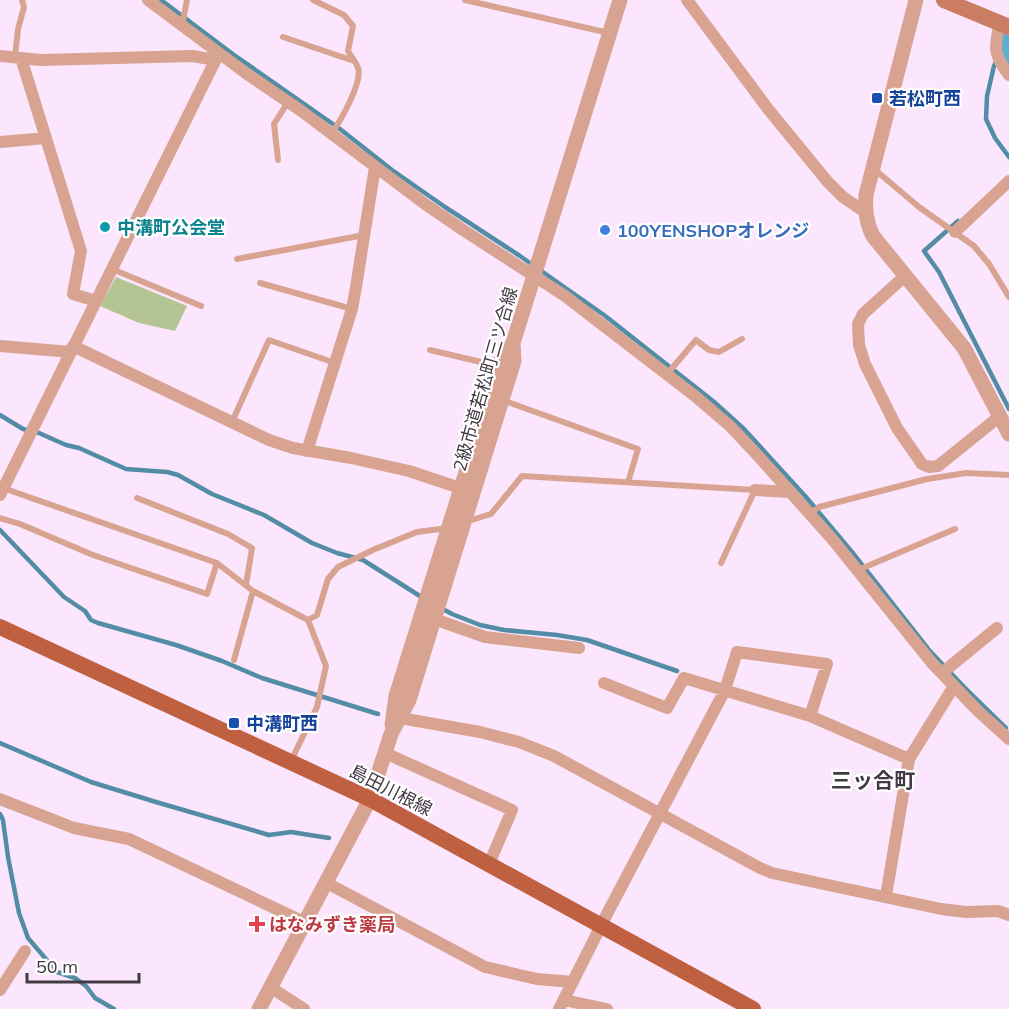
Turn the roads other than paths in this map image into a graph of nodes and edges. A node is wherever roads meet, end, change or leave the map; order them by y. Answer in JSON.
{"nodes":[{"id":1,"x":28,"y":0,"type":"edge"},
{"id":2,"x":148,"y":0,"type":"edge"},
{"id":3,"x":187,"y":0,"type":"edge"},
{"id":4,"x":314,"y":0,"type":"edge"},
{"id":5,"x":465,"y":0,"type":"edge"},
{"id":6,"x":620,"y":0,"type":"edge"},
{"id":7,"x":687,"y":0,"type":"edge"},
{"id":8,"x":916,"y":0,"type":"edge"},
{"id":9,"x":944,"y":0,"type":"edge"},
{"id":10,"x":23,"y":3,"type":"edge"},
{"id":11,"x":182,"y":25,"type":"junction"},
{"id":12,"x":1005,"y":25,"type":"edge"},
{"id":13,"x":610,"y":33,"type":"junction"},
{"id":14,"x":283,"y":37,"type":"dead end"},
{"id":15,"x":0,"y":56,"type":"edge"},
{"id":16,"x":217,"y":56,"type":"junction"},
{"id":17,"x":18,"y":58,"type":"junction"},
{"id":18,"x":354,"y":62,"type":"junction"},
{"id":19,"x":1009,"y":75,"type":"edge"},
{"id":20,"x":288,"y":102,"type":"junction"},
{"id":21,"x":332,"y":134,"type":"junction"},
{"id":22,"x":46,"y":138,"type":"junction"},
{"id":23,"x":0,"y":142,"type":"edge"},
{"id":24,"x":278,"y":160,"type":"dead end"},
{"id":25,"x":375,"y":167,"type":"junction"},
{"id":26,"x":873,"y":167,"type":"junction"},
{"id":27,"x":1009,"y":182,"type":"edge"},
{"id":28,"x":865,"y":212,"type":"junction"},
{"id":29,"x":955,"y":232,"type":"junction"},
{"id":30,"x":364,"y":234,"type":"junction"},
{"id":31,"x":237,"y":259,"type":"dead end"},
{"id":32,"x":112,"y":269,"type":"junction"},
{"id":33,"x":534,"y":276,"type":"junction"},
{"id":34,"x":905,"y":276,"type":"junction"},
{"id":35,"x":260,"y":283,"type":"dead end"},
{"id":36,"x":1009,"y":297,"type":"edge"},
{"id":37,"x":96,"y":301,"type":"junction"},
{"id":38,"x":201,"y":306,"type":"dead end"},
{"id":39,"x":351,"y":309,"type":"junction"},
{"id":40,"x":742,"y":339,"type":"dead end"},
{"id":41,"x":513,"y":343,"type":"junction"},
{"id":42,"x":0,"y":346,"type":"edge"},
{"id":43,"x":72,"y":349,"type":"junction"},
{"id":44,"x":430,"y":350,"type":"dead end"},
{"id":45,"x":335,"y":363,"type":"junction"},
{"id":46,"x":499,"y":366,"type":"junction"},
{"id":47,"x":667,"y":374,"type":"junction"},
{"id":48,"x":496,"y":398,"type":"junction"},
{"id":49,"x":1000,"y":417,"type":"junction"},
{"id":50,"x":232,"y":422,"type":"junction"},
{"id":51,"x":1009,"y":434,"type":"edge"},
{"id":52,"x":307,"y":451,"type":"junction"},
{"id":53,"x":1009,"y":475,"type":"edge"},
{"id":54,"x":628,"y":482,"type":"junction"},
{"id":55,"x":755,"y":490,"type":"junction"},
{"id":56,"x":2,"y":491,"type":"edge"},
{"id":57,"x":467,"y":491,"type":"junction"},
{"id":58,"x":791,"y":492,"type":"junction"},
{"id":59,"x":137,"y":498,"type":"dead end"},
{"id":60,"x":810,"y":514,"type":"junction"},
{"id":61,"x":0,"y":518,"type":"edge"},
{"id":62,"x":464,"y":522,"type":"junction"},
{"id":63,"x":448,"y":528,"type":"junction"},
{"id":64,"x":955,"y":529,"type":"dead end"},
{"id":65,"x":217,"y":563,"type":"junction"},
{"id":66,"x":721,"y":563,"type":"dead end"},
{"id":67,"x":858,"y":570,"type":"junction"},
{"id":68,"x":246,"y":585,"type":"junction"},
{"id":69,"x":254,"y":591,"type":"junction"},
{"id":70,"x":434,"y":619,"type":"junction"},
{"id":71,"x":308,"y":620,"type":"junction"},
{"id":72,"x":0,"y":627,"type":"edge"},
{"id":73,"x":997,"y":628,"type":"dead end"},
{"id":74,"x":579,"y":648,"type":"dead end"},
{"id":75,"x":234,"y":660,"type":"dead end"},
{"id":76,"x":942,"y":673,"type":"junction"},
{"id":77,"x":604,"y":683,"type":"dead end"},
{"id":78,"x":954,"y":686,"type":"junction"},
{"id":79,"x":725,"y":690,"type":"junction"},
{"id":80,"x":810,"y":716,"type":"junction"},
{"id":81,"x":400,"y":718,"type":"junction"},
{"id":82,"x":391,"y":734,"type":"junction"},
{"id":83,"x":1009,"y":739,"type":"edge"},
{"id":84,"x":385,"y":753,"type":"junction"},
{"id":85,"x":909,"y":759,"type":"junction"},
{"id":86,"x":290,"y":762,"type":"junction"},
{"id":87,"x":0,"y":799,"type":"edge"},
{"id":88,"x":370,"y":800,"type":"junction"},
{"id":89,"x":660,"y":814,"type":"junction"},
{"id":90,"x":489,"y":864,"type":"junction"},
{"id":91,"x":325,"y":882,"type":"junction"},
{"id":92,"x":886,"y":896,"type":"junction"},
{"id":93,"x":1009,"y":915,"type":"edge"},
{"id":94,"x":304,"y":922,"type":"junction"},
{"id":95,"x":602,"y":925,"type":"junction"},
{"id":96,"x":25,"y":951,"type":"dead end"},
{"id":97,"x":573,"y":982,"type":"junction"},
{"id":98,"x":270,"y":987,"type":"junction"},
{"id":99,"x":0,"y":990,"type":"edge"},
{"id":100,"x":561,"y":1005,"type":"edge"},
{"id":101,"x":259,"y":1009,"type":"edge"},
{"id":102,"x":304,"y":1009,"type":"edge"},
{"id":103,"x":606,"y":1009,"type":"edge"},
{"id":104,"x":753,"y":1009,"type":"edge"}],
"edges":[{"from":1,"to":10,"type":"lane"},
{"from":2,"to":11,"type":"street"},
{"from":3,"to":11,"type":"lane"},
{"from":4,"to":18,"type":"lane"},
{"from":5,"to":13,"type":"lane"},
{"from":6,"to":13,"type":"street","name":"2級市道若松町三ツ合線"},
{"from":7,"to":28,"type":"street"},
{"from":8,"to":26,"type":"street"},
{"from":9,"to":12,"type":"main road"},
{"from":10,"to":17,"type":"lane"},
{"from":11,"to":16,"type":"street"},
{"from":12,"to":19,"type":"street"},
{"from":13,"to":33,"type":"street","name":"2級市道若松町三ツ合線"},
{"from":14,"to":18,"type":"lane"},
{"from":15,"to":17,"type":"street"},
{"from":16,"to":17,"type":"street"},
{"from":16,"to":20,"type":"street"},
{"from":16,"to":32,"type":"street"},
{"from":17,"to":22,"type":"street"},
{"from":18,"to":21,"type":"lane"},
{"from":20,"to":21,"type":"street"},
{"from":20,"to":24,"type":"lane"},
{"from":21,"to":25,"type":"street"},
{"from":22,"to":23,"type":"street"},
{"from":22,"to":37,"type":"street"},
{"from":25,"to":30,"type":"street"},
{"from":25,"to":33,"type":"street"},
{"from":26,"to":28,"type":"street"},
{"from":26,"to":29,"type":"lane"},
{"from":27,"to":29,"type":"street"},
{"from":28,"to":34,"type":"street"},
{"from":29,"to":36,"type":"lane"},
{"from":30,"to":31,"type":"lane"},
{"from":30,"to":39,"type":"street"},
{"from":32,"to":37,"type":"street"},
{"from":32,"to":38,"type":"lane"},
{"from":33,"to":41,"type":"street","name":"2級市道若松町三ツ合線"},
{"from":33,"to":47,"type":"street"},
{"from":34,"to":49,"type":"street"},
{"from":34,"to":49,"type":"street"},
{"from":35,"to":39,"type":"lane"},
{"from":37,"to":43,"type":"street"},
{"from":39,"to":45,"type":"street"},
{"from":40,"to":47,"type":"lane"},
{"from":41,"to":46,"type":"street"},
{"from":41,"to":48,"type":"street","name":"2級市道若松町三ツ合線"},
{"from":42,"to":43,"type":"street"},
{"from":43,"to":50,"type":"street"},
{"from":43,"to":56,"type":"street"},
{"from":44,"to":46,"type":"lane"},
{"from":45,"to":50,"type":"lane"},
{"from":45,"to":52,"type":"street"},
{"from":46,"to":48,"type":"street"},
{"from":47,"to":58,"type":"street"},
{"from":48,"to":54,"type":"lane"},
{"from":48,"to":57,"type":"street","name":"2級市道若松町三ツ合線"},
{"from":49,"to":51,"type":"street"},
{"from":50,"to":52,"type":"street"},
{"from":52,"to":57,"type":"street"},
{"from":53,"to":60,"type":"lane"},
{"from":54,"to":55,"type":"lane"},
{"from":54,"to":62,"type":"lane"},
{"from":55,"to":58,"type":"street"},
{"from":55,"to":66,"type":"lane"},
{"from":56,"to":65,"type":"lane"},
{"from":57,"to":62,"type":"street","name":"2級市道若松町三ツ合線"},
{"from":57,"to":63,"type":"street"},
{"from":58,"to":60,"type":"street"},
{"from":59,"to":68,"type":"lane"},
{"from":60,"to":67,"type":"street"},
{"from":61,"to":65,"type":"lane"},
{"from":62,"to":70,"type":"street","name":"2級市道若松町三ツ合線"},
{"from":63,"to":71,"type":"lane"},
{"from":63,"to":82,"type":"street"},
{"from":64,"to":67,"type":"lane"},
{"from":65,"to":68,"type":"lane"},
{"from":67,"to":76,"type":"street"},
{"from":68,"to":69,"type":"lane"},
{"from":69,"to":71,"type":"lane"},
{"from":69,"to":75,"type":"lane"},
{"from":70,"to":74,"type":"street"},
{"from":70,"to":81,"type":"street","name":"2級市道若松町三ツ合線"},
{"from":71,"to":86,"type":"lane"},
{"from":72,"to":86,"type":"main road","name":"島田川根線"},
{"from":73,"to":76,"type":"street"},
{"from":76,"to":78,"type":"street"},
{"from":77,"to":79,"type":"street"},
{"from":78,"to":83,"type":"street"},
{"from":78,"to":85,"type":"street"},
{"from":79,"to":80,"type":"street"},
{"from":79,"to":80,"type":"street"},
{"from":79,"to":89,"type":"street"},
{"from":80,"to":85,"type":"street"},
{"from":81,"to":82,"type":"street","name":"2級市道若松町三ツ合線"},
{"from":81,"to":89,"type":"street"},
{"from":82,"to":84,"type":"street","name":"2級市道若松町三ツ合線"},
{"from":84,"to":88,"type":"street","name":"2級市道若松町三ツ合線"},
{"from":84,"to":90,"type":"street"},
{"from":85,"to":92,"type":"street"},
{"from":86,"to":88,"type":"main road","name":"島田川根線"},
{"from":87,"to":94,"type":"street"},
{"from":88,"to":90,"type":"main road","name":"島田川根線"},
{"from":88,"to":91,"type":"street","name":"2級市道若松町三ツ合線"},
{"from":89,"to":92,"type":"street"},
{"from":89,"to":95,"type":"street"},
{"from":90,"to":95,"type":"main road","name":"島田川根線"},
{"from":91,"to":94,"type":"street","name":"2級市道若松町三ツ合線"},
{"from":91,"to":97,"type":"street"},
{"from":92,"to":93,"type":"street"},
{"from":94,"to":98,"type":"street","name":"2級市道若松町三ツ合線"},
{"from":95,"to":97,"type":"street"},
{"from":95,"to":104,"type":"main road","name":"島田川根線"},
{"from":96,"to":99,"type":"street"},
{"from":97,"to":100,"type":"street"},
{"from":98,"to":101,"type":"street","name":"2級市道若松町三ツ合線"},
{"from":98,"to":102,"type":"street"},
{"from":100,"to":103,"type":"street"}]}
